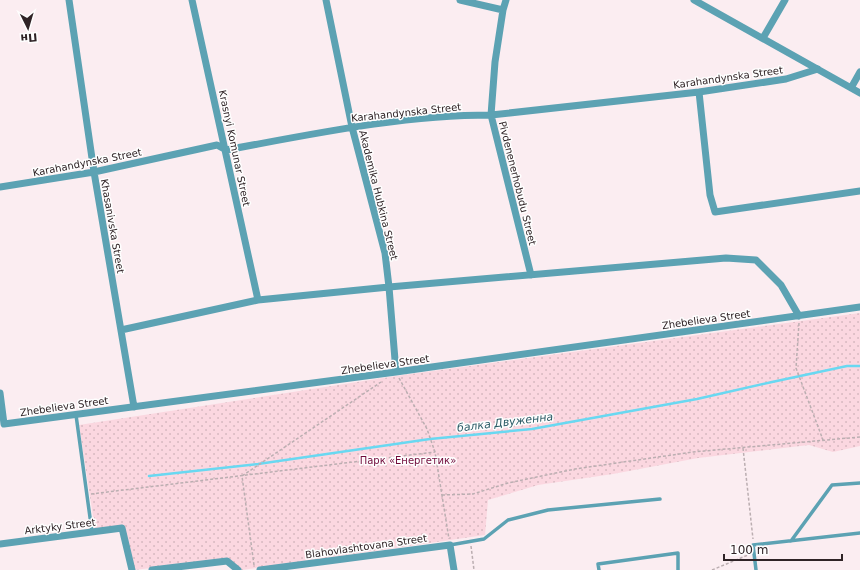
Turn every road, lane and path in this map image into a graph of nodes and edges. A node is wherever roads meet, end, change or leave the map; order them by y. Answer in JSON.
{"nodes":[{"id":1,"x":69,"y":0,"type":"edge"},
{"id":2,"x":192,"y":0,"type":"edge"},
{"id":3,"x":326,"y":0,"type":"edge"},
{"id":4,"x":460,"y":0,"type":"edge"},
{"id":5,"x":506,"y":0,"type":"edge"},
{"id":6,"x":694,"y":0,"type":"edge"},
{"id":7,"x":785,"y":0,"type":"edge"},
{"id":8,"x":503,"y":10,"type":"junction"},
{"id":9,"x":763,"y":38,"type":"junction"},
{"id":10,"x":818,"y":69,"type":"junction"},
{"id":11,"x":860,"y":72,"type":"edge"},
{"id":12,"x":851,"y":88,"type":"junction"},
{"id":13,"x":699,"y":92,"type":"junction"},
{"id":14,"x":860,"y":93,"type":"edge"},
{"id":15,"x":491,"y":115,"type":"junction"},
{"id":16,"x":352,"y":127,"type":"junction"},
{"id":17,"x":226,"y":150,"type":"junction"},
{"id":18,"x":94,"y":172,"type":"junction"},
{"id":19,"x":0,"y":187,"type":"edge"},
{"id":20,"x":860,"y":191,"type":"edge"},
{"id":21,"x":531,"y":275,"type":"junction"},
{"id":22,"x":389,"y":287,"type":"junction"},
{"id":23,"x":258,"y":300,"type":"junction"},
{"id":24,"x":860,"y":307,"type":"edge"},
{"id":25,"x":799,"y":316,"type":"junction"},
{"id":26,"x":121,"y":330,"type":"junction"},
{"id":27,"x":396,"y":372,"type":"junction"},
{"id":28,"x":383,"y":381,"type":"dead end"},
{"id":29,"x":0,"y":393,"type":"edge"},
{"id":30,"x":134,"y":407,"type":"junction"},
{"id":31,"x":76,"y":415,"type":"junction"},
{"id":32,"x":860,"y":436,"type":"edge"},
{"id":33,"x":823,"y":440,"type":"junction"},
{"id":34,"x":743,"y":447,"type":"junction"},
{"id":35,"x":435,"y":452,"type":"junction"},
{"id":36,"x":242,"y":476,"type":"junction"},
{"id":37,"x":860,"y":483,"type":"edge"},
{"id":38,"x":86,"y":495,"type":"junction"},
{"id":39,"x":442,"y":495,"type":"junction"},
{"id":40,"x":660,"y":499,"type":"dead end"},
{"id":41,"x":92,"y":532,"type":"junction"},
{"id":42,"x":860,"y":533,"type":"edge"},
{"id":43,"x":470,"y":541,"type":"junction"},
{"id":44,"x":791,"y":541,"type":"junction"},
{"id":45,"x":0,"y":544,"type":"edge"},
{"id":46,"x":450,"y":544,"type":"junction"},
{"id":47,"x":753,"y":545,"type":"junction"},
{"id":48,"x":754,"y":553,"type":"junction"},
{"id":49,"x":132,"y":570,"type":"edge"},
{"id":50,"x":152,"y":570,"type":"edge"},
{"id":51,"x":238,"y":570,"type":"edge"},
{"id":52,"x":255,"y":570,"type":"edge"},
{"id":53,"x":260,"y":570,"type":"edge"},
{"id":54,"x":454,"y":570,"type":"edge"},
{"id":55,"x":474,"y":570,"type":"edge"},
{"id":56,"x":599,"y":570,"type":"edge"},
{"id":57,"x":678,"y":570,"type":"edge"},
{"id":58,"x":712,"y":570,"type":"edge"},
{"id":59,"x":756,"y":570,"type":"edge"}],
"edges":[{"from":1,"to":18,"type":"street","name":"Khasanivska Street"},
{"from":2,"to":17,"type":"street","name":"Krasnyi Komunar Street"},
{"from":3,"to":16,"type":"street","name":"Akademika Hubkina Street"},
{"from":4,"to":8,"type":"street"},
{"from":5,"to":8,"type":"street","name":"Pivdenenerhobudu Street"},
{"from":6,"to":9,"type":"street","name":"Karahandynska Street"},
{"from":7,"to":9,"type":"street"},
{"from":8,"to":15,"type":"street","name":"Pivdenenerhobudu Street"},
{"from":9,"to":10,"type":"street","name":"Karahandynska Street"},
{"from":10,"to":12,"type":"street","name":"Karahandynska Street"},
{"from":10,"to":13,"type":"street","name":"Karahandynska Street"},
{"from":11,"to":12,"type":"street"},
{"from":12,"to":14,"type":"street","name":"Karahandynska Street"},
{"from":13,"to":15,"type":"street","name":"Karahandynska Street"},
{"from":13,"to":20,"type":"street"},
{"from":15,"to":16,"type":"street","name":"Karahandynska Street"},
{"from":15,"to":21,"type":"street","name":"Pivdenenerhobudu Street"},
{"from":16,"to":17,"type":"street","name":"Karahandynska Street"},
{"from":16,"to":22,"type":"street","name":"Akademika Hubkina Street"},
{"from":17,"to":18,"type":"street","name":"Karahandynska Street"},
{"from":17,"to":23,"type":"street","name":"Krasnyi Komunar Street"},
{"from":18,"to":19,"type":"street","name":"Karahandynska Street"},
{"from":18,"to":26,"type":"street","name":"Khasanivska Street"},
{"from":21,"to":22,"type":"street"},
{"from":21,"to":25,"type":"street"},
{"from":22,"to":23,"type":"street"},
{"from":22,"to":27,"type":"street","name":"Akademika Hubkina Street"},
{"from":23,"to":26,"type":"street"},
{"from":24,"to":25,"type":"street","name":"Zhebelieva Street"},
{"from":25,"to":27,"type":"street","name":"Zhebelieva Street"},
{"from":25,"to":33,"type":"path"},
{"from":26,"to":30,"type":"street","name":"Khasanivska Street"},
{"from":27,"to":30,"type":"street","name":"Zhebelieva Street"},
{"from":27,"to":35,"type":"path"},
{"from":28,"to":36,"type":"path"},
{"from":29,"to":31,"type":"street","name":"Zhebelieva Street"},
{"from":30,"to":31,"type":"street","name":"Zhebelieva Street"},
{"from":31,"to":38,"type":"lane"},
{"from":32,"to":33,"type":"path"},
{"from":33,"to":34,"type":"path"},
{"from":34,"to":39,"type":"path"},
{"from":34,"to":47,"type":"path"},
{"from":35,"to":36,"type":"path"},
{"from":35,"to":39,"type":"path"},
{"from":36,"to":38,"type":"path"},
{"from":36,"to":52,"type":"path"},
{"from":37,"to":44,"type":"lane"},
{"from":38,"to":41,"type":"lane"},
{"from":39,"to":46,"type":"path"},
{"from":40,"to":43,"type":"lane"},
{"from":41,"to":45,"type":"street","name":"Arktyky Street"},
{"from":41,"to":49,"type":"street","name":"Arktyky Street"},
{"from":42,"to":44,"type":"lane"},
{"from":43,"to":46,"type":"lane"},
{"from":43,"to":55,"type":"path"},
{"from":44,"to":47,"type":"lane"},
{"from":46,"to":53,"type":"street","name":"Blahovlashtovana Street"},
{"from":46,"to":54,"type":"street"},
{"from":47,"to":48,"type":"lane"},
{"from":48,"to":58,"type":"path"},
{"from":48,"to":59,"type":"lane"},
{"from":50,"to":51,"type":"street"},
{"from":56,"to":57,"type":"lane"}]}
